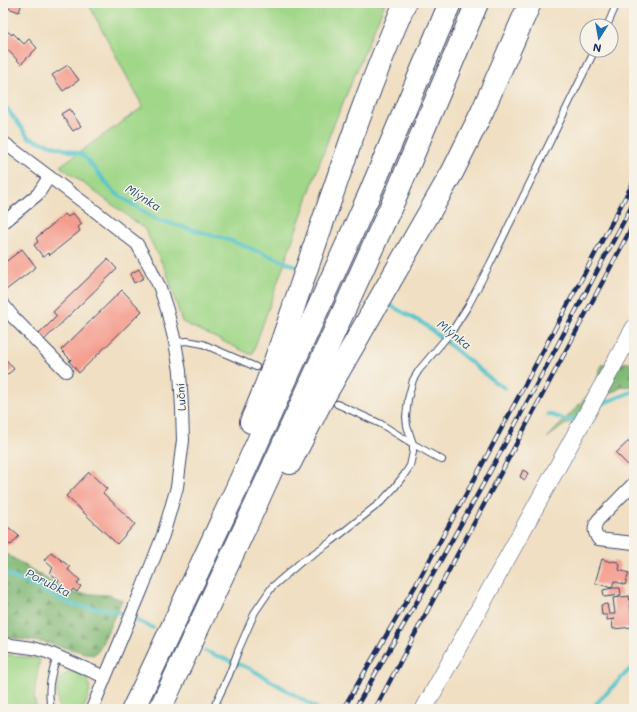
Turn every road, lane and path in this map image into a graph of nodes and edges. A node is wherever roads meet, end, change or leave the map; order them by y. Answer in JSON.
{"nodes":[{"id":1,"x":450,"y":3,"type":"edge"},
{"id":2,"x":477,"y":3,"type":"edge"},
{"id":3,"x":530,"y":3,"type":"edge"},
{"id":4,"x":617,"y":3,"type":"edge"},
{"id":5,"x":401,"y":12,"type":"edge"},
{"id":6,"x":610,"y":18,"type":"edge"},
{"id":7,"x":592,"y":58,"type":"edge"},
{"id":8,"x":3,"y":142,"type":"edge"},
{"id":9,"x":49,"y":177,"type":"junction"},
{"id":10,"x":3,"y":223,"type":"edge"},
{"id":11,"x":3,"y":304,"type":"edge"},
{"id":12,"x":634,"y":328,"type":"edge"},
{"id":13,"x":175,"y":342,"type":"junction"},
{"id":14,"x":256,"y":367,"type":"dead end"},
{"id":15,"x":66,"y":371,"type":"dead end"},
{"id":16,"x":337,"y":404,"type":"dead end"},
{"id":17,"x":413,"y":444,"type":"junction"},
{"id":18,"x":442,"y":460,"type":"dead end"},
{"id":19,"x":634,"y":483,"type":"edge"},
{"id":20,"x":634,"y":543,"type":"edge"},
{"id":21,"x":186,"y":596,"type":"junction"},
{"id":22,"x":208,"y":606,"type":"junction"},
{"id":23,"x":3,"y":644,"type":"edge"},
{"id":24,"x":58,"y":656,"type":"junction"},
{"id":25,"x":105,"y":677,"type":"junction"},
{"id":26,"x":51,"y":709,"type":"edge"},
{"id":27,"x":92,"y":709,"type":"edge"},
{"id":28,"x":132,"y":709,"type":"edge"},
{"id":29,"x":160,"y":709,"type":"edge"},
{"id":30,"x":213,"y":709,"type":"edge"},
{"id":31,"x":424,"y":709,"type":"edge"}],
"edges":[{"from":1,"to":21,"type":"highway"},
{"from":2,"to":22,"type":"highway"},
{"from":3,"to":22,"type":"highway"},
{"from":4,"to":6,"type":"lane"},
{"from":5,"to":21,"type":"highway"},
{"from":7,"to":17,"type":"lane"},
{"from":8,"to":9,"type":"street","name":"Luční"},
{"from":9,"to":10,"type":"street"},
{"from":9,"to":13,"type":"street","name":"Luční"},
{"from":11,"to":15,"type":"street"},
{"from":12,"to":31,"type":"street"},
{"from":13,"to":14,"type":"lane"},
{"from":13,"to":25,"type":"street","name":"Luční"},
{"from":16,"to":17,"type":"lane"},
{"from":17,"to":18,"type":"lane"},
{"from":17,"to":30,"type":"lane"},
{"from":19,"to":20,"type":"street"},
{"from":21,"to":28,"type":"highway"},
{"from":22,"to":29,"type":"highway"},
{"from":23,"to":24,"type":"street"},
{"from":24,"to":25,"type":"street"},
{"from":24,"to":26,"type":"lane"},
{"from":25,"to":27,"type":"street","name":"Luční"}]}
